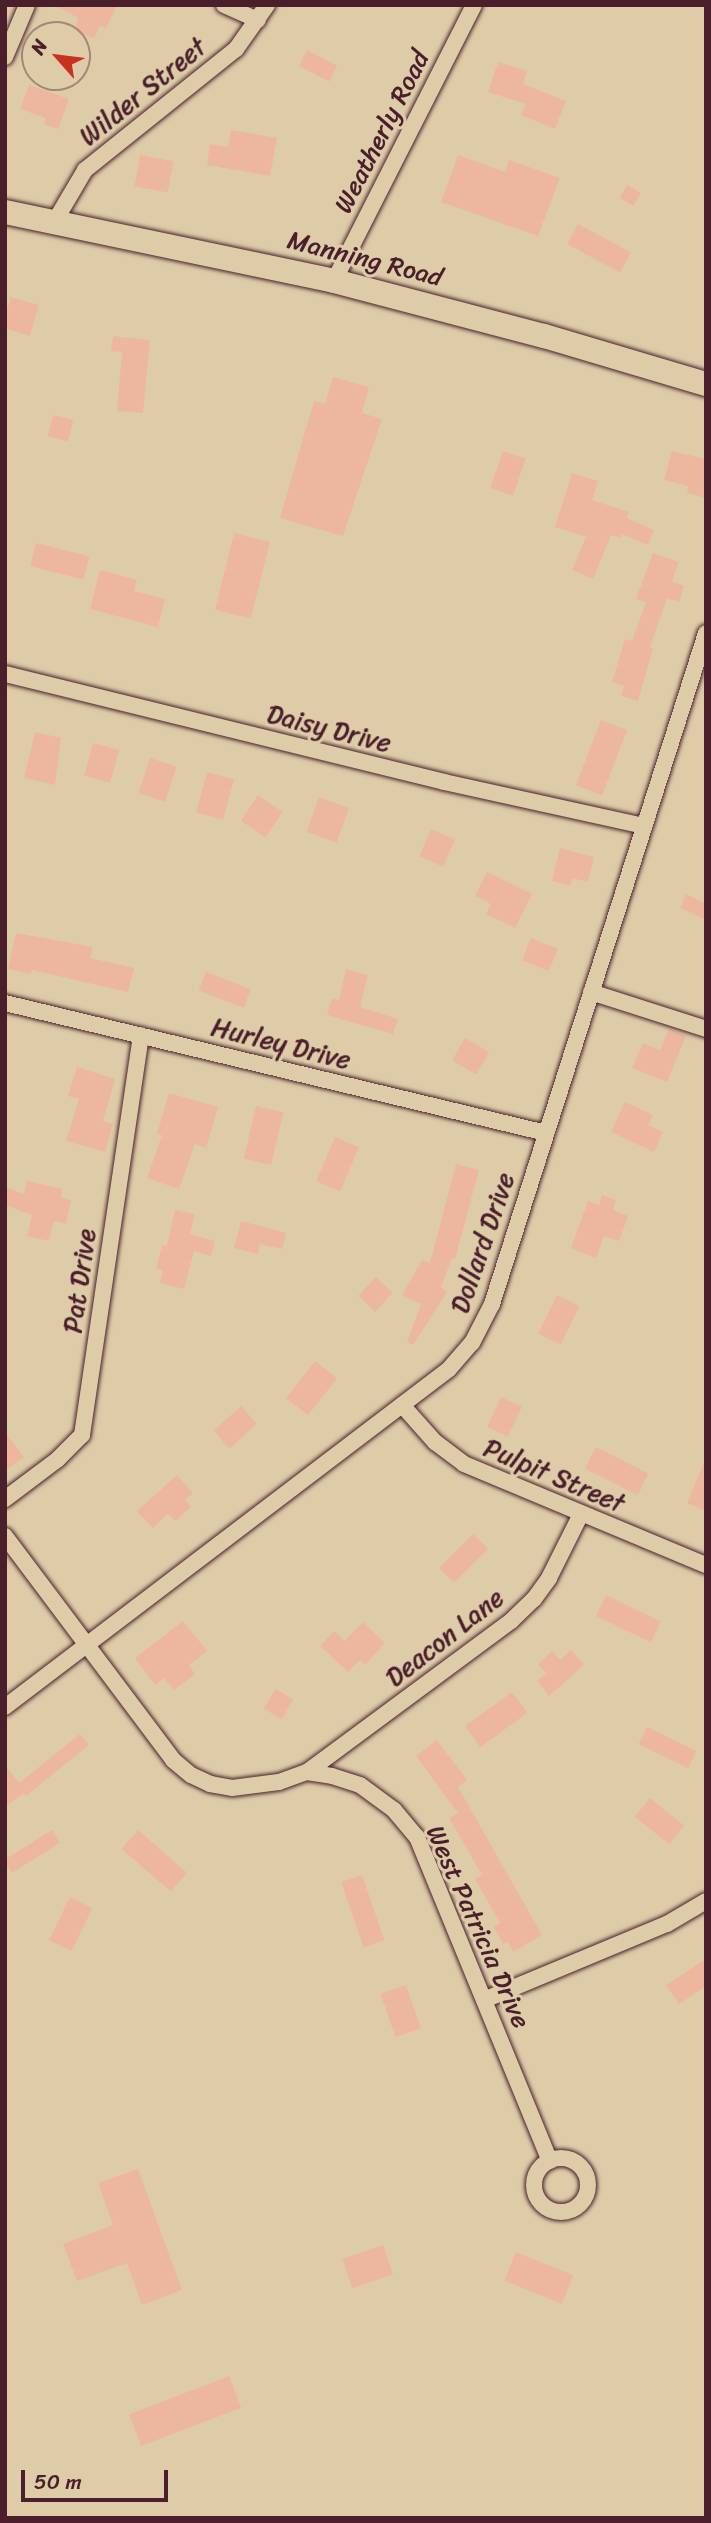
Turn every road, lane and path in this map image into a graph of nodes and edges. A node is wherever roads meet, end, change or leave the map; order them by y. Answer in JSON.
{"nodes":[{"id":1,"x":27,"y":5,"type":"edge"},
{"id":2,"x":224,"y":5,"type":"edge"},
{"id":3,"x":267,"y":5,"type":"edge"},
{"id":4,"x":474,"y":5,"type":"edge"},
{"id":5,"x":258,"y":20,"type":"junction"},
{"id":6,"x":5,"y":57,"type":"edge"},
{"id":7,"x":5,"y":212,"type":"edge"},
{"id":8,"x":55,"y":221,"type":"junction"},
{"id":9,"x":334,"y":281,"type":"junction"},
{"id":10,"x":706,"y":384,"type":"edge"},
{"id":11,"x":706,"y":633,"type":"edge"},
{"id":12,"x":5,"y":674,"type":"edge"},
{"id":13,"x":643,"y":825,"type":"junction"},
{"id":14,"x":590,"y":992,"type":"junction"},
{"id":15,"x":5,"y":1003,"type":"edge"},
{"id":16,"x":706,"y":1029,"type":"edge"},
{"id":17,"x":141,"y":1035,"type":"junction"},
{"id":18,"x":546,"y":1133,"type":"junction"},
{"id":19,"x":402,"y":1405,"type":"junction"},
{"id":20,"x":5,"y":1499,"type":"edge"},
{"id":21,"x":581,"y":1514,"type":"junction"},
{"id":22,"x":5,"y":1536,"type":"edge"},
{"id":23,"x":706,"y":1565,"type":"edge"},
{"id":24,"x":88,"y":1643,"type":"junction"},
{"id":25,"x":5,"y":1707,"type":"edge"},
{"id":26,"x":307,"y":1772,"type":"junction"},
{"id":27,"x":706,"y":1901,"type":"edge"},
{"id":28,"x":484,"y":2000,"type":"junction"},
{"id":29,"x":550,"y":2161,"type":"dead end"}],
"edges":[{"from":1,"to":6,"type":"street"},
{"from":2,"to":5,"type":"street"},
{"from":3,"to":5,"type":"street","name":"Wilder Street"},
{"from":4,"to":9,"type":"street","name":"Weatherly Road"},
{"from":5,"to":8,"type":"street","name":"Wilder Street"},
{"from":7,"to":8,"type":"main road","name":"Manning Road"},
{"from":8,"to":9,"type":"main road","name":"Manning Road"},
{"from":9,"to":10,"type":"main road","name":"Manning Road"},
{"from":11,"to":13,"type":"street","name":"Dollard Drive"},
{"from":12,"to":13,"type":"street","name":"Daisy Drive"},
{"from":13,"to":14,"type":"street","name":"Dollard Drive"},
{"from":14,"to":16,"type":"street"},
{"from":14,"to":18,"type":"street","name":"Dollard Drive"},
{"from":15,"to":17,"type":"street","name":"Hurley Drive"},
{"from":17,"to":18,"type":"street","name":"Hurley Drive"},
{"from":17,"to":20,"type":"street","name":"Pat Drive"},
{"from":18,"to":19,"type":"street","name":"Dollard Drive"},
{"from":19,"to":21,"type":"street","name":"Pulpit Street"},
{"from":19,"to":24,"type":"street","name":"Dollard Drive"},
{"from":21,"to":23,"type":"street","name":"Pulpit Street"},
{"from":21,"to":26,"type":"street","name":"Deacon Lane"},
{"from":22,"to":24,"type":"street"},
{"from":24,"to":25,"type":"street","name":"Dollard Drive"},
{"from":24,"to":26,"type":"street"},
{"from":26,"to":28,"type":"street","name":"West Patricia Drive"},
{"from":27,"to":28,"type":"street"},
{"from":28,"to":29,"type":"street","name":"West Patricia Drive"}]}
